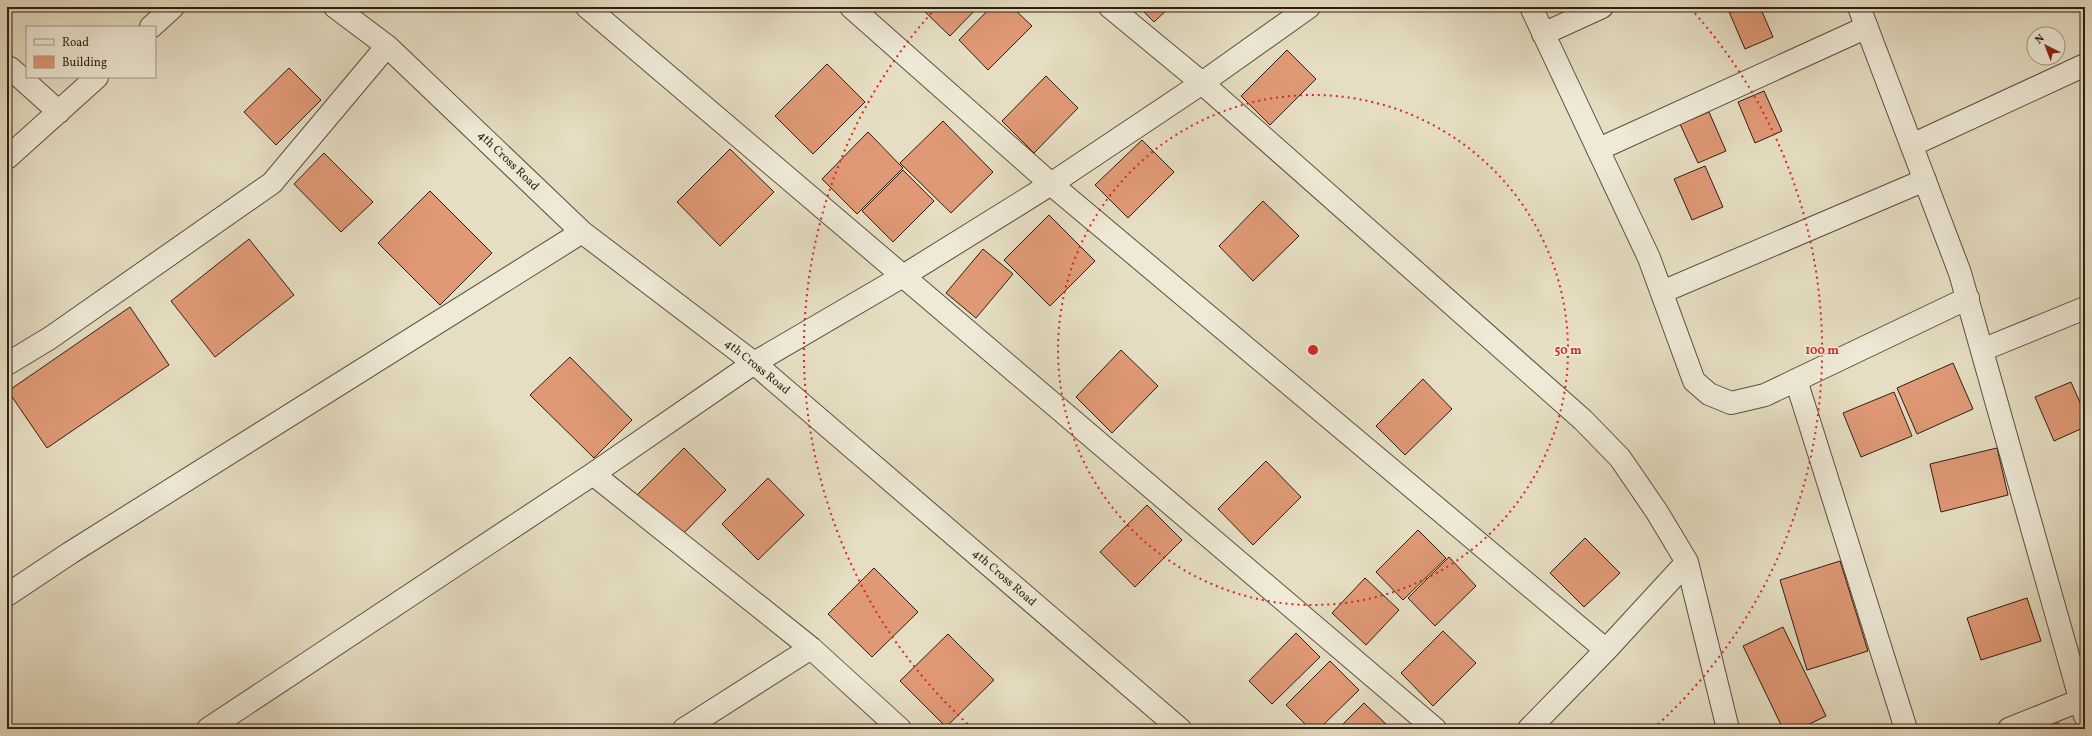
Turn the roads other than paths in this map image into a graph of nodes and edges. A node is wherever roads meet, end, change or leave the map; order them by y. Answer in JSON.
{"nodes":[{"id":1,"x":173,"y":7,"type":"edge"},
{"id":2,"x":335,"y":7,"type":"edge"},
{"id":3,"x":587,"y":7,"type":"edge"},
{"id":4,"x":851,"y":7,"type":"edge"},
{"id":5,"x":1110,"y":7,"type":"edge"},
{"id":6,"x":1531,"y":7,"type":"edge"},
{"id":7,"x":1602,"y":7,"type":"edge"},
{"id":8,"x":1859,"y":7,"type":"edge"},
{"id":9,"x":1306,"y":8,"type":"edge"},
{"id":10,"x":152,"y":26,"type":"edge"},
{"id":11,"x":1867,"y":27,"type":"junction"},
{"id":12,"x":1543,"y":34,"type":"junction"},
{"id":13,"x":387,"y":46,"type":"junction"},
{"id":14,"x":2085,"y":65,"type":"edge"},
{"id":15,"x":7,"y":69,"type":"edge"},
{"id":16,"x":96,"y":78,"type":"edge"},
{"id":17,"x":1202,"y":83,"type":"junction"},
{"id":18,"x":59,"y":112,"type":"junction"},
{"id":19,"x":1912,"y":145,"type":"junction"},
{"id":20,"x":1599,"y":149,"type":"junction"},
{"id":21,"x":7,"y":158,"type":"edge"},
{"id":22,"x":1925,"y":180,"type":"junction"},
{"id":23,"x":1052,"y":184,"type":"junction"},
{"id":24,"x":582,"y":232,"type":"junction"},
{"id":25,"x":903,"y":276,"type":"junction"},
{"id":26,"x":1662,"y":292,"type":"junction"},
{"id":27,"x":1968,"y":298,"type":"junction"},
{"id":28,"x":2085,"y":308,"type":"edge"},
{"id":29,"x":1982,"y":350,"type":"junction"},
{"id":30,"x":754,"y":363,"type":"junction"},
{"id":31,"x":7,"y":364,"type":"edge"},
{"id":32,"x":1796,"y":380,"type":"junction"},
{"id":33,"x":593,"y":474,"type":"junction"},
{"id":34,"x":1687,"y":562,"type":"junction"},
{"id":35,"x":7,"y":595,"type":"edge"},
{"id":36,"x":811,"y":648,"type":"junction"},
{"id":37,"x":1606,"y":650,"type":"junction"},
{"id":38,"x":2083,"y":708,"type":"edge"},
{"id":39,"x":208,"y":729,"type":"edge"},
{"id":40,"x":684,"y":729,"type":"edge"},
{"id":41,"x":900,"y":729,"type":"edge"},
{"id":42,"x":1180,"y":729,"type":"edge"},
{"id":43,"x":1434,"y":729,"type":"edge"},
{"id":44,"x":1529,"y":729,"type":"edge"},
{"id":45,"x":1728,"y":729,"type":"edge"},
{"id":46,"x":1906,"y":729,"type":"edge"},
{"id":47,"x":2009,"y":729,"type":"edge"}],
"edges":[{"from":1,"to":10,"type":"street"},
{"from":2,"to":13,"type":"street","name":"4th Cross Road"},
{"from":3,"to":25,"type":"street"},
{"from":4,"to":23,"type":"street"},
{"from":5,"to":17,"type":"street"},
{"from":6,"to":12,"type":"street"},
{"from":7,"to":12,"type":"street"},
{"from":8,"to":11,"type":"street"},
{"from":9,"to":17,"type":"street"},
{"from":11,"to":19,"type":"street"},
{"from":11,"to":20,"type":"street"},
{"from":12,"to":20,"type":"street"},
{"from":13,"to":24,"type":"street","name":"4th Cross Road"},
{"from":13,"to":31,"type":"street"},
{"from":14,"to":19,"type":"street"},
{"from":15,"to":18,"type":"street"},
{"from":16,"to":18,"type":"street"},
{"from":17,"to":23,"type":"street"},
{"from":17,"to":34,"type":"street"},
{"from":18,"to":21,"type":"street"},
{"from":19,"to":22,"type":"street"},
{"from":20,"to":26,"type":"street"},
{"from":22,"to":26,"type":"street"},
{"from":22,"to":27,"type":"street"},
{"from":23,"to":25,"type":"street"},
{"from":23,"to":37,"type":"street"},
{"from":24,"to":30,"type":"street","name":"4th Cross Road"},
{"from":24,"to":35,"type":"street"},
{"from":25,"to":30,"type":"street"},
{"from":25,"to":43,"type":"street"},
{"from":26,"to":32,"type":"street"},
{"from":27,"to":29,"type":"street"},
{"from":27,"to":32,"type":"street"},
{"from":28,"to":29,"type":"street"},
{"from":29,"to":38,"type":"street"},
{"from":30,"to":33,"type":"street"},
{"from":30,"to":42,"type":"street","name":"4th Cross Road"},
{"from":32,"to":46,"type":"street"},
{"from":33,"to":36,"type":"street"},
{"from":33,"to":39,"type":"street"},
{"from":34,"to":37,"type":"street"},
{"from":34,"to":45,"type":"street"},
{"from":36,"to":40,"type":"street"},
{"from":36,"to":41,"type":"street"},
{"from":37,"to":44,"type":"street"},
{"from":38,"to":47,"type":"street"}]}
